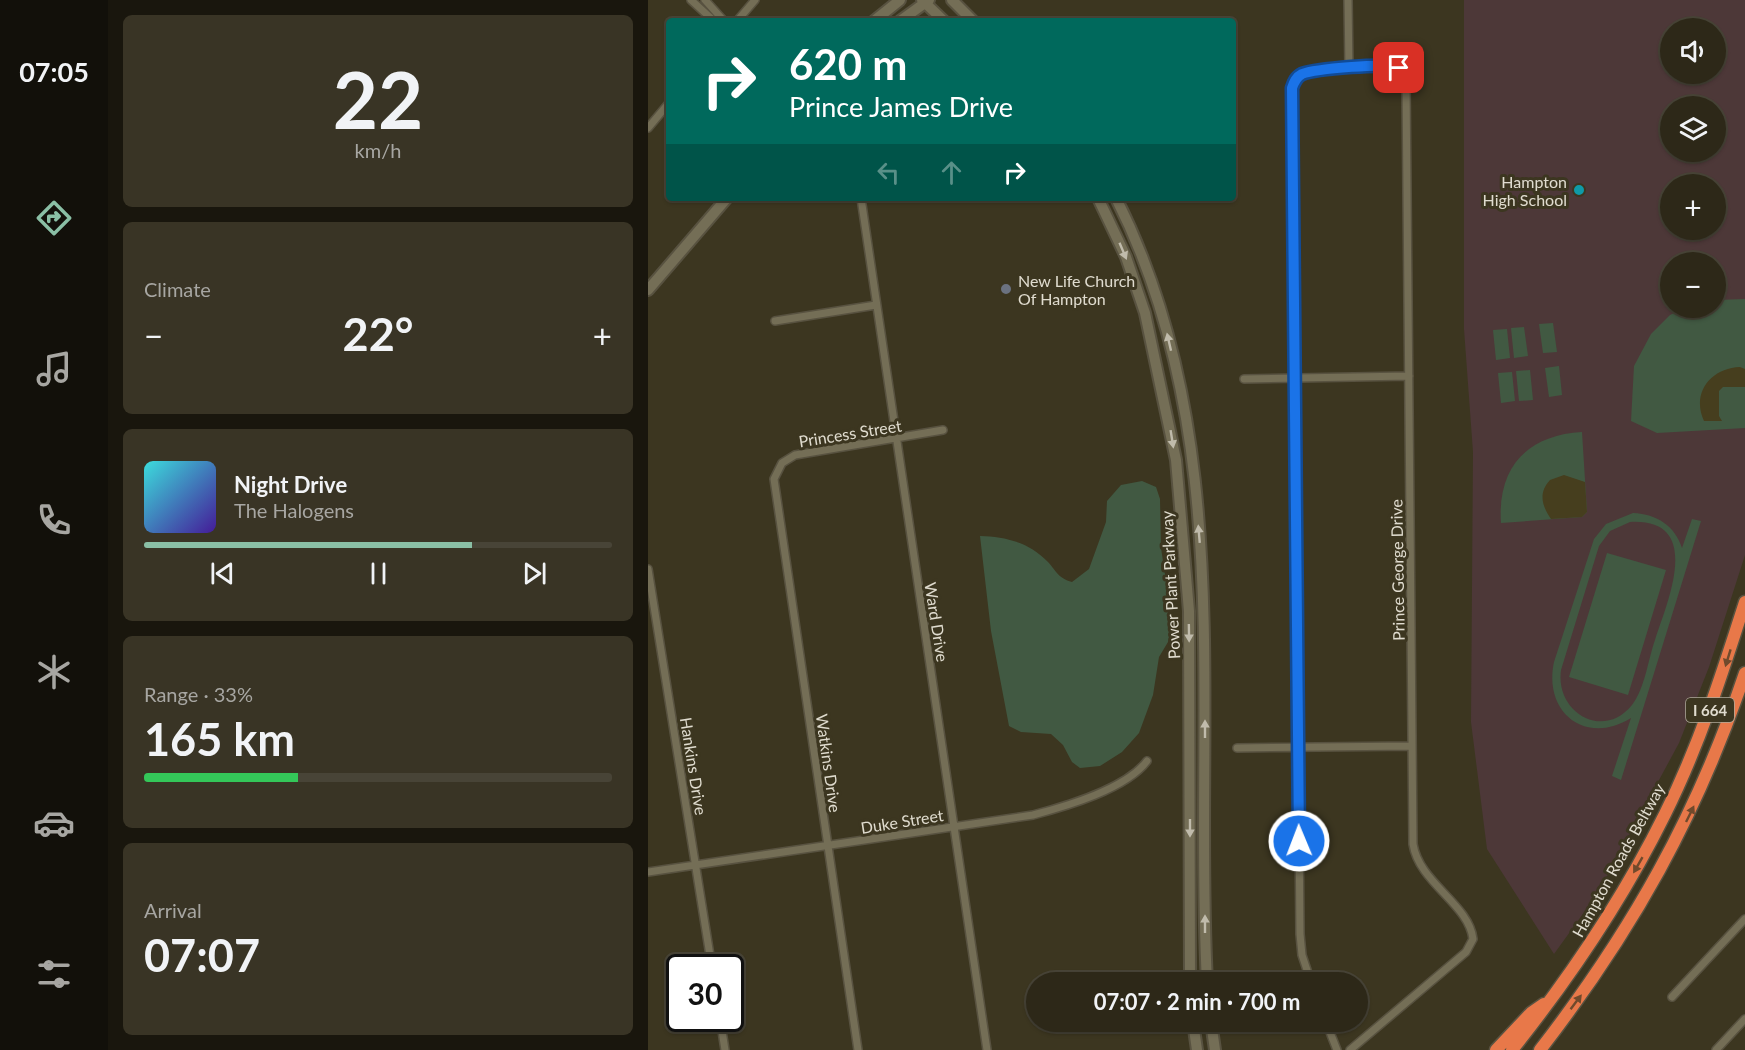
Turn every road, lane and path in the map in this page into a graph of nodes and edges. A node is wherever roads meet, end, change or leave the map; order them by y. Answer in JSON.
{"nodes":[{"id":1,"x":691,"y":0,"type":"edge"},
{"id":2,"x":705,"y":0,"type":"edge"},
{"id":3,"x":755,"y":0,"type":"edge"},
{"id":4,"x":900,"y":0,"type":"edge"},
{"id":5,"x":952,"y":0,"type":"edge"},
{"id":6,"x":1348,"y":0,"type":"edge"},
{"id":7,"x":925,"y":1,"type":"edge"},
{"id":8,"x":711,"y":18,"type":"edge"},
{"id":9,"x":721,"y":18,"type":"edge"},
{"id":10,"x":740,"y":18,"type":"edge"},
{"id":11,"x":878,"y":18,"type":"edge"},
{"id":12,"x":904,"y":18,"type":"edge"},
{"id":13,"x":941,"y":18,"type":"edge"},
{"id":14,"x":970,"y":18,"type":"edge"},
{"id":15,"x":1349,"y":69,"type":"junction"},
{"id":16,"x":666,"y":107,"type":"edge"},
{"id":17,"x":648,"y":128,"type":"edge"},
{"id":18,"x":724,"y":201,"type":"edge"},
{"id":19,"x":861,"y":201,"type":"edge"},
{"id":20,"x":1099,"y":201,"type":"edge"},
{"id":21,"x":1117,"y":201,"type":"edge"},
{"id":22,"x":648,"y":290,"type":"edge"},
{"id":23,"x":876,"y":305,"type":"junction"},
{"id":24,"x":774,"y":321,"type":"dead end"},
{"id":25,"x":1409,"y":376,"type":"junction"},
{"id":26,"x":1294,"y":378,"type":"junction"},
{"id":27,"x":1244,"y":379,"type":"dead end"},
{"id":28,"x":943,"y":430,"type":"dead end"},
{"id":29,"x":896,"y":439,"type":"junction"},
{"id":30,"x":774,"y":480,"type":"joint"},
{"id":31,"x":648,"y":569,"type":"edge"},
{"id":32,"x":1745,"y":602,"type":"edge"},
{"id":33,"x":1745,"y":673,"type":"edge"},
{"id":34,"x":1412,"y":746,"type":"junction"},
{"id":35,"x":1298,"y":747,"type":"junction"},
{"id":36,"x":1237,"y":748,"type":"dead end"},
{"id":37,"x":1147,"y":761,"type":"dead end"},
{"id":38,"x":954,"y":826,"type":"junction"},
{"id":39,"x":828,"y":846,"type":"junction"},
{"id":40,"x":697,"y":865,"type":"junction"},
{"id":41,"x":648,"y":872,"type":"edge"},
{"id":42,"x":1745,"y":919,"type":"edge"},
{"id":43,"x":710,"y":954,"type":"edge"},
{"id":44,"x":1190,"y":972,"type":"edge"},
{"id":45,"x":1207,"y":972,"type":"edge"},
{"id":46,"x":1308,"y":972,"type":"edge"},
{"id":47,"x":1672,"y":997,"type":"dead end"},
{"id":48,"x":1553,"y":999,"type":"junction"},
{"id":49,"x":1745,"y":1019,"type":"edge"},
{"id":50,"x":722,"y":1032,"type":"edge"},
{"id":51,"x":1194,"y":1032,"type":"edge"},
{"id":52,"x":1212,"y":1032,"type":"edge"},
{"id":53,"x":1330,"y":1032,"type":"edge"},
{"id":54,"x":725,"y":1050,"type":"edge"},
{"id":55,"x":858,"y":1050,"type":"edge"},
{"id":56,"x":987,"y":1050,"type":"edge"},
{"id":57,"x":1197,"y":1050,"type":"edge"},
{"id":58,"x":1215,"y":1050,"type":"edge"},
{"id":59,"x":1337,"y":1050,"type":"edge"},
{"id":60,"x":1350,"y":1050,"type":"edge"},
{"id":61,"x":1496,"y":1050,"type":"edge"},
{"id":62,"x":1512,"y":1050,"type":"edge"},
{"id":63,"x":1541,"y":1050,"type":"edge"},
{"id":64,"x":1716,"y":1050,"type":"edge"}],
"edges":[{"from":1,"to":8,"type":"street"},
{"from":2,"to":9,"type":"street"},
{"from":3,"to":10,"type":"street"},
{"from":4,"to":11,"type":"main road"},
{"from":5,"to":14,"type":"main road"},
{"from":6,"to":15,"type":"street"},
{"from":7,"to":12,"type":"main road"},
{"from":7,"to":13,"type":"main road"},
{"from":15,"to":25,"type":"street","name":"Prince George Drive"},
{"from":15,"to":26,"type":"street"},
{"from":16,"to":17,"type":"street"},
{"from":18,"to":22,"type":"main road"},
{"from":19,"to":23,"type":"street","name":"Ward Drive"},
{"from":20,"to":44,"type":"main road","name":"Power Plant Parkway","one_way":true},
{"from":45,"to":21,"type":"main road","name":"Power Plant Parkway","one_way":true},
{"from":23,"to":24,"type":"street"},
{"from":23,"to":29,"type":"street","name":"Ward Drive"},
{"from":25,"to":26,"type":"street"},
{"from":25,"to":34,"type":"street","name":"Prince George Drive"},
{"from":26,"to":27,"type":"street"},
{"from":26,"to":35,"type":"street"},
{"from":28,"to":29,"type":"street","name":"Princess Street"},
{"from":29,"to":30,"type":"street","name":"Princess Street"},
{"from":29,"to":38,"type":"street","name":"Ward Drive"},
{"from":30,"to":39,"type":"street","name":"Watkins Drive"},
{"from":31,"to":40,"type":"street","name":"Hankins Drive"},
{"from":32,"to":48,"type":"highway","name":"Hampton Roads Beltway","number":"I 664","one_way":true},
{"from":63,"to":33,"type":"highway","number":"I 664","one_way":true},
{"from":34,"to":35,"type":"street"},
{"from":34,"to":60,"type":"street","name":"Prince George Drive"},
{"from":35,"to":36,"type":"street"},
{"from":35,"to":46,"type":"street"},
{"from":37,"to":38,"type":"street","name":"Duke Street"},
{"from":38,"to":39,"type":"street","name":"Duke Street"},
{"from":38,"to":56,"type":"street","name":"Ward Drive"},
{"from":39,"to":40,"type":"street","name":"Duke Street"},
{"from":39,"to":55,"type":"street","name":"Watkins Drive"},
{"from":40,"to":41,"type":"street","name":"Duke Street"},
{"from":40,"to":43,"type":"street","name":"Hankins Drive"},
{"from":42,"to":47,"type":"street"},
{"from":48,"to":61,"type":"highway"},
{"from":48,"to":62,"type":"highway","name":"Hampton Roads Beltway","number":"I 664"},
{"from":49,"to":64,"type":"street"},
{"from":50,"to":54,"type":"street"},
{"from":51,"to":57,"type":"main road"},
{"from":52,"to":58,"type":"main road"},
{"from":53,"to":59,"type":"street"}]}
